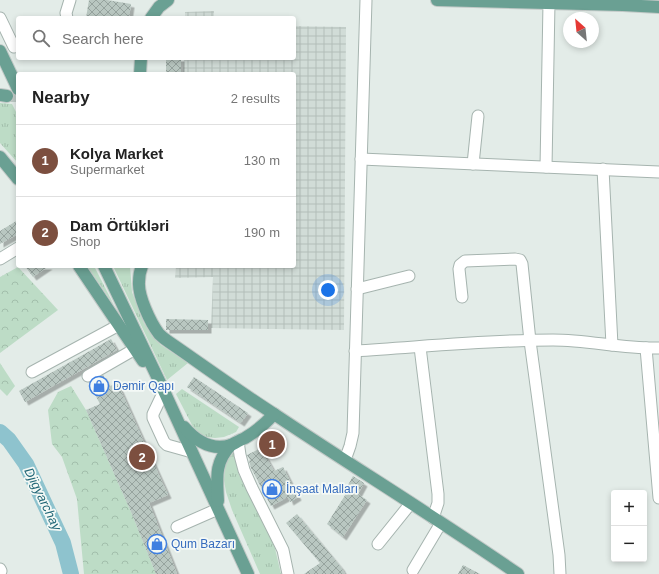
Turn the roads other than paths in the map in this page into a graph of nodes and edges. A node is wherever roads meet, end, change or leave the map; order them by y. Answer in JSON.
{"nodes":[{"id":1,"x":70,"y":0,"type":"edge"},
{"id":2,"x":168,"y":0,"type":"edge"},
{"id":3,"x":366,"y":0,"type":"edge"},
{"id":4,"x":437,"y":0,"type":"edge"},
{"id":5,"x":549,"y":3,"type":"junction"},
{"id":6,"x":659,"y":7,"type":"edge"},
{"id":7,"x":67,"y":16,"type":"edge"},
{"id":8,"x":152,"y":16,"type":"edge"},
{"id":9,"x":0,"y":18,"type":"edge"},
{"id":10,"x":14,"y":47,"type":"dead end"},
{"id":11,"x":0,"y":51,"type":"edge"},
{"id":12,"x":141,"y":60,"type":"edge"},
{"id":13,"x":140,"y":72,"type":"edge"},
{"id":14,"x":16,"y":84,"type":"edge"},
{"id":15,"x":478,"y":116,"type":"dead end"},
{"id":16,"x":0,"y":157,"type":"edge"},
{"id":17,"x":361,"y":160,"type":"junction"},
{"id":18,"x":473,"y":164,"type":"junction"},
{"id":19,"x":546,"y":167,"type":"junction"},
{"id":20,"x":603,"y":169,"type":"junction"},
{"id":21,"x":659,"y":172,"type":"edge"},
{"id":22,"x":16,"y":177,"type":"edge"},
{"id":23,"x":16,"y":249,"type":"edge"},
{"id":24,"x":0,"y":259,"type":"edge"},
{"id":25,"x":80,"y":268,"type":"edge"},
{"id":26,"x":105,"y":268,"type":"edge"},
{"id":27,"x":142,"y":268,"type":"edge"},
{"id":28,"x":409,"y":276,"type":"dead end"},
{"id":29,"x":357,"y":289,"type":"junction"},
{"id":30,"x":462,"y":296,"type":"dead end"},
{"id":31,"x":119,"y":325,"type":"junction"},
{"id":32,"x":530,"y":341,"type":"junction"},
{"id":33,"x":612,"y":345,"type":"junction"},
{"id":34,"x":420,"y":347,"type":"junction"},
{"id":35,"x":646,"y":348,"type":"junction"},
{"id":36,"x":659,"y":348,"type":"edge"},
{"id":37,"x":135,"y":349,"type":"junction"},
{"id":38,"x":355,"y":351,"type":"junction"},
{"id":39,"x":32,"y":372,"type":"dead end"},
{"id":40,"x":88,"y":376,"type":"dead end"},
{"id":41,"x":164,"y":391,"type":"junction"},
{"id":42,"x":274,"y":414,"type":"junction"},
{"id":43,"x":178,"y":421,"type":"junction"},
{"id":44,"x":234,"y":443,"type":"junction"},
{"id":45,"x":192,"y":452,"type":"junction"},
{"id":46,"x":345,"y":460,"type":"junction"},
{"id":47,"x":659,"y":498,"type":"edge"},
{"id":48,"x":411,"y":504,"type":"junction"},
{"id":49,"x":218,"y":509,"type":"junction"},
{"id":50,"x":437,"y":521,"type":"junction"},
{"id":51,"x":177,"y":527,"type":"dead end"},
{"id":52,"x":378,"y":544,"type":"dead end"},
{"id":53,"x":413,"y":570,"type":"dead end"},
{"id":54,"x":511,"y":572,"type":"edge"},
{"id":55,"x":248,"y":574,"type":"edge"},
{"id":56,"x":288,"y":574,"type":"edge"},
{"id":57,"x":560,"y":574,"type":"edge"}],
"edges":[{"from":1,"to":7,"type":"street"},
{"from":2,"to":8,"type":"main road"},
{"from":3,"to":17,"type":"street"},
{"from":4,"to":5,"type":"main road"},
{"from":5,"to":6,"type":"main road"},
{"from":5,"to":19,"type":"street"},
{"from":9,"to":10,"type":"street"},
{"from":11,"to":14,"type":"main road"},
{"from":12,"to":13,"type":"main road"},
{"from":15,"to":18,"type":"street"},
{"from":16,"to":22,"type":"main road"},
{"from":17,"to":18,"type":"street"},
{"from":17,"to":29,"type":"street"},
{"from":18,"to":19,"type":"street"},
{"from":19,"to":20,"type":"street"},
{"from":20,"to":21,"type":"street"},
{"from":20,"to":33,"type":"street"},
{"from":23,"to":24,"type":"street"},
{"from":25,"to":31,"type":"main road"},
{"from":26,"to":41,"type":"main road"},
{"from":27,"to":42,"type":"main road"},
{"from":28,"to":29,"type":"street"},
{"from":29,"to":38,"type":"street"},
{"from":30,"to":32,"type":"street"},
{"from":31,"to":37,"type":"main road"},
{"from":31,"to":39,"type":"street"},
{"from":32,"to":33,"type":"street"},
{"from":32,"to":34,"type":"street"},
{"from":32,"to":57,"type":"street"},
{"from":33,"to":35,"type":"street"},
{"from":34,"to":38,"type":"street"},
{"from":34,"to":50,"type":"street"},
{"from":35,"to":36,"type":"street"},
{"from":35,"to":47,"type":"street"},
{"from":37,"to":40,"type":"street"},
{"from":37,"to":41,"type":"main road"},
{"from":38,"to":46,"type":"street"},
{"from":41,"to":43,"type":"main road"},
{"from":41,"to":45,"type":"street"},
{"from":42,"to":44,"type":"main road"},
{"from":42,"to":46,"type":"main road"},
{"from":43,"to":44,"type":"main road"},
{"from":43,"to":45,"type":"main road"},
{"from":44,"to":49,"type":"main road"},
{"from":44,"to":56,"type":"street"},
{"from":45,"to":49,"type":"main road"},
{"from":46,"to":48,"type":"main road"},
{"from":48,"to":50,"type":"main road"},
{"from":48,"to":52,"type":"street"},
{"from":49,"to":51,"type":"street"},
{"from":49,"to":55,"type":"main road"},
{"from":50,"to":53,"type":"street"},
{"from":50,"to":54,"type":"main road"}]}
